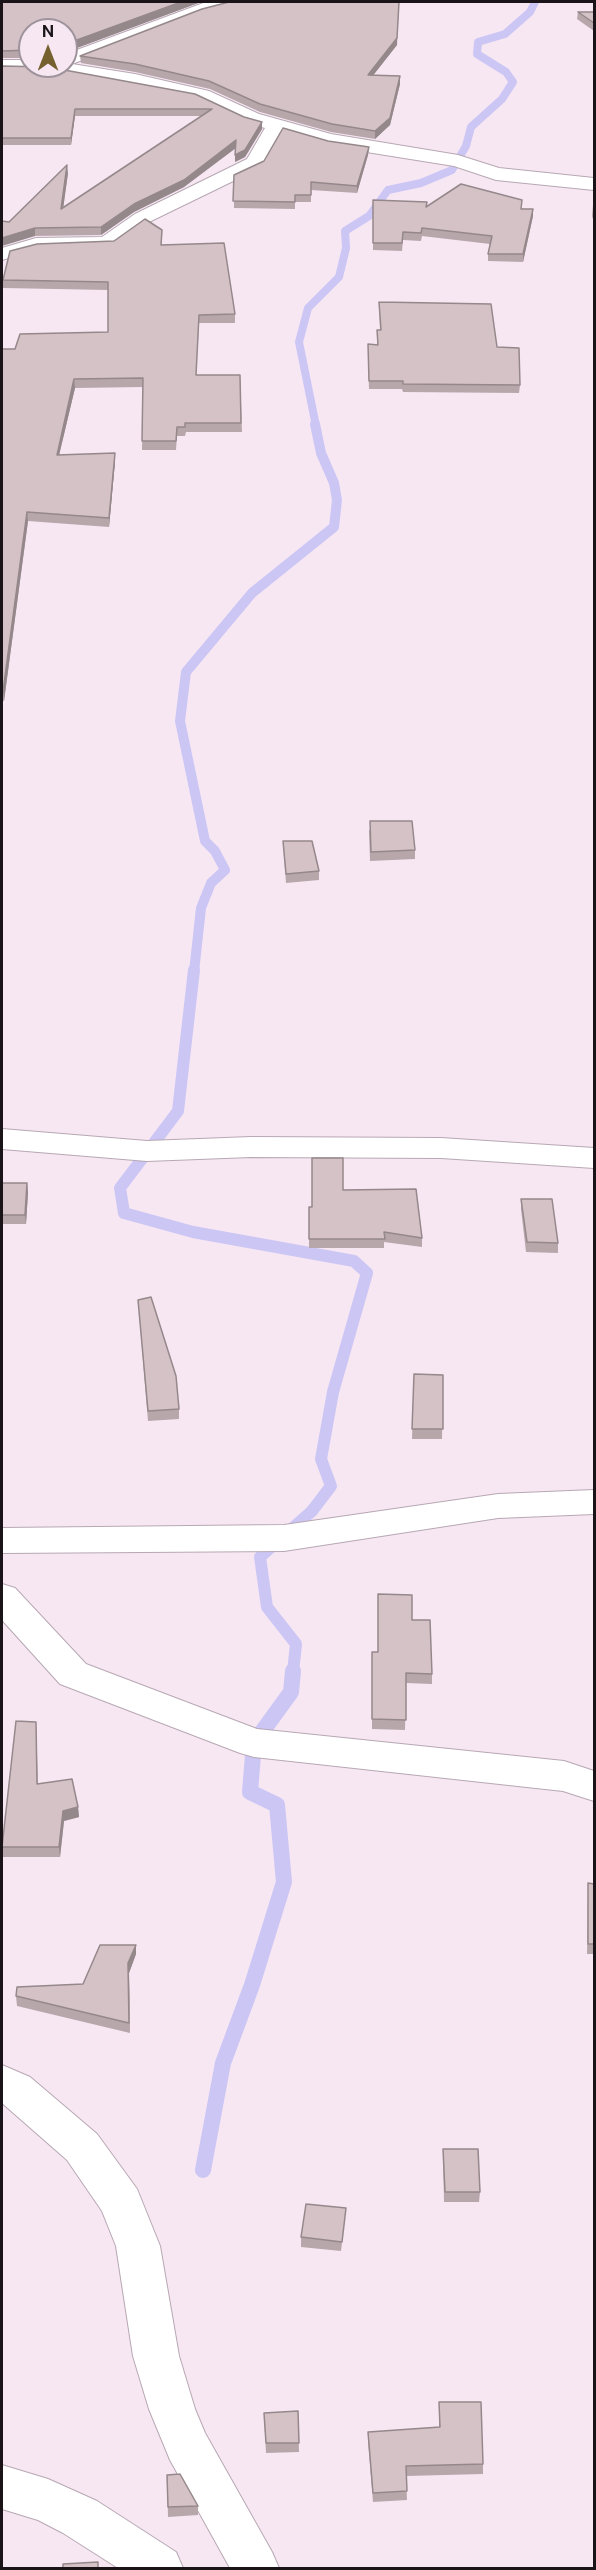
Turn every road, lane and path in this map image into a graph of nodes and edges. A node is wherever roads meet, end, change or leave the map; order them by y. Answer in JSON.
{"nodes":[{"id":1,"x":224,"y":2,"type":"edge"},
{"id":2,"x":78,"y":55,"type":"edge"},
{"id":3,"x":2,"y":66,"type":"edge"},
{"id":4,"x":18,"y":66,"type":"edge"},
{"id":5,"x":78,"y":71,"type":"edge"},
{"id":6,"x":276,"y":126,"type":"junction"},
{"id":7,"x":594,"y":184,"type":"edge"},
{"id":8,"x":2,"y":254,"type":"edge"},
{"id":9,"x":2,"y":1139,"type":"edge"},
{"id":10,"x":594,"y":1158,"type":"edge"},
{"id":11,"x":594,"y":1502,"type":"edge"},
{"id":12,"x":2,"y":1541,"type":"edge"},
{"id":13,"x":2,"y":1597,"type":"edge"},
{"id":14,"x":594,"y":1786,"type":"edge"},
{"id":15,"x":2,"y":2083,"type":"edge"},
{"id":16,"x":2,"y":2487,"type":"edge"},
{"id":17,"x":159,"y":2568,"type":"edge"},
{"id":18,"x":255,"y":2568,"type":"edge"}],
"edges":[{"from":1,"to":2,"type":"street"},
{"from":3,"to":4,"type":"street"},
{"from":5,"to":6,"type":"street"},
{"from":6,"to":7,"type":"street"},
{"from":6,"to":8,"type":"street"},
{"from":9,"to":10,"type":"street"},
{"from":11,"to":12,"type":"street"},
{"from":13,"to":14,"type":"street"},
{"from":15,"to":18,"type":"street"},
{"from":16,"to":17,"type":"street"}]}
